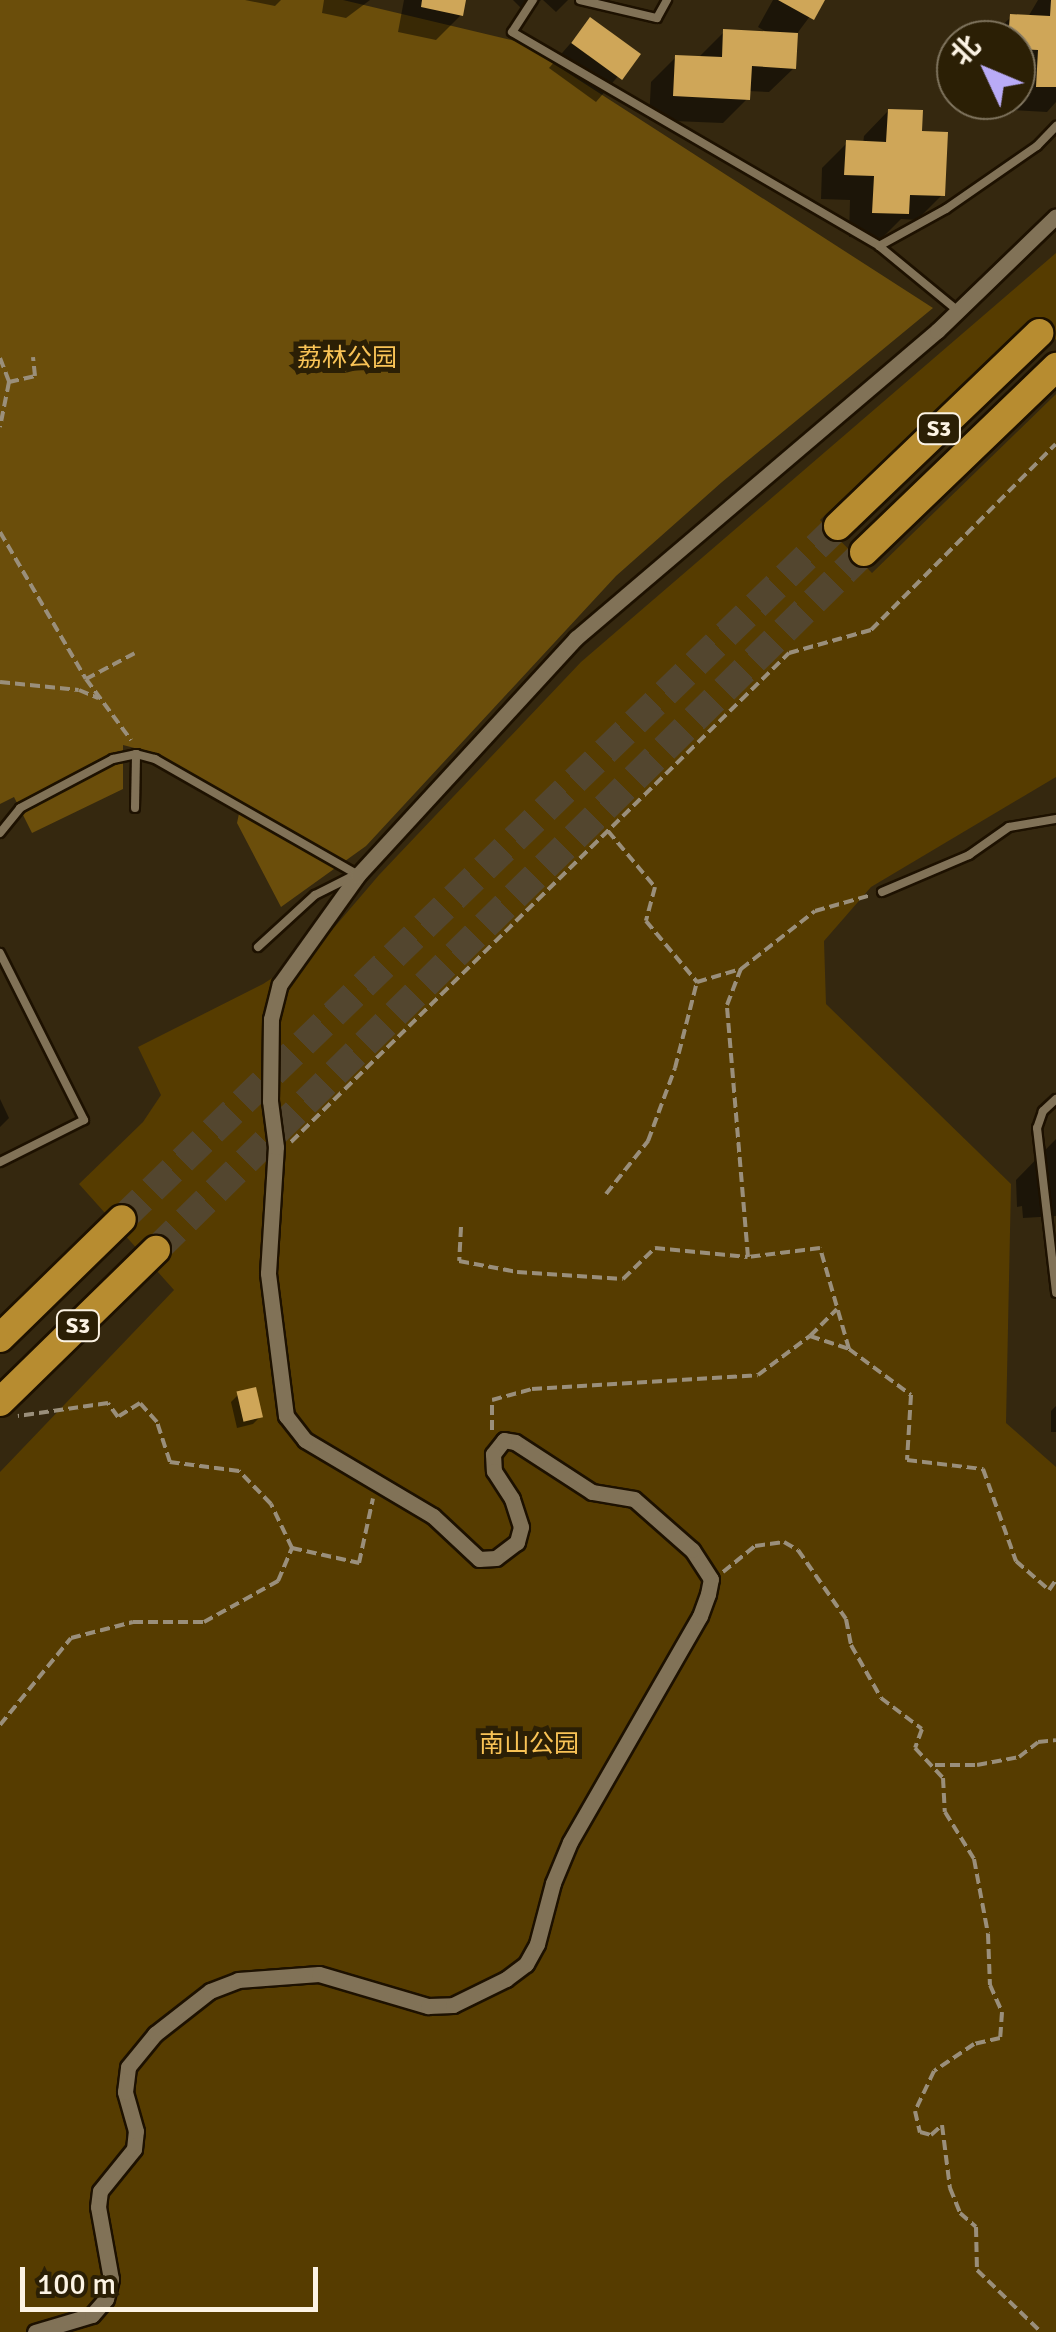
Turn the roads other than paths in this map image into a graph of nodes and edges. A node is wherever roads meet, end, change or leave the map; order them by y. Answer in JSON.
{"nodes":[{"id":1,"x":533,"y":0,"type":"edge"},
{"id":2,"x":580,"y":0,"type":"edge"},
{"id":3,"x":667,"y":0,"type":"edge"},
{"id":4,"x":1056,"y":126,"type":"edge"},
{"id":5,"x":1056,"y":216,"type":"edge"},
{"id":6,"x":879,"y":246,"type":"junction"},
{"id":7,"x":958,"y":311,"type":"junction"},
{"id":8,"x":1039,"y":333,"type":"dead end"},
{"id":9,"x":1056,"y":367,"type":"edge"},
{"id":10,"x":838,"y":526,"type":"tunnel mouth"},
{"id":11,"x":864,"y":552,"type":"tunnel mouth"},
{"id":12,"x":136,"y":754,"type":"junction"},
{"id":13,"x":135,"y":808,"type":"dead end"},
{"id":14,"x":1056,"y":819,"type":"edge"},
{"id":15,"x":0,"y":833,"type":"edge"},
{"id":16,"x":358,"y":874,"type":"junction"},
{"id":17,"x":882,"y":892,"type":"road end"},
{"id":18,"x":258,"y":947,"type":"dead end"},
{"id":19,"x":0,"y":953,"type":"edge"},
{"id":20,"x":1056,"y":1099,"type":"edge"},
{"id":21,"x":0,"y":1162,"type":"edge"},
{"id":22,"x":122,"y":1219,"type":"tunnel mouth"},
{"id":23,"x":156,"y":1250,"type":"tunnel mouth"},
{"id":24,"x":1056,"y":1293,"type":"edge"},
{"id":25,"x":0,"y":1338,"type":"edge"},
{"id":26,"x":9,"y":1409,"type":"edge"},
{"id":27,"x":35,"y":2332,"type":"edge"}],
"edges":[{"from":1,"to":6,"type":"lane"},
{"from":2,"to":3,"type":"lane"},
{"from":4,"to":6,"type":"lane"},
{"from":5,"to":7,"type":"street"},
{"from":6,"to":7,"type":"lane"},
{"from":7,"to":16,"type":"street"},
{"from":8,"to":10,"type":"highway","number":"S3"},
{"from":9,"to":11,"type":"highway","number":"S3"},
{"from":12,"to":13,"type":"lane"},
{"from":12,"to":15,"type":"lane"},
{"from":12,"to":16,"type":"lane"},
{"from":14,"to":17,"type":"lane"},
{"from":16,"to":18,"type":"lane"},
{"from":16,"to":27,"type":"street"},
{"from":19,"to":21,"type":"lane"},
{"from":20,"to":24,"type":"lane"},
{"from":22,"to":25,"type":"highway","number":"S3"},
{"from":23,"to":26,"type":"highway","number":"S3"}]}
